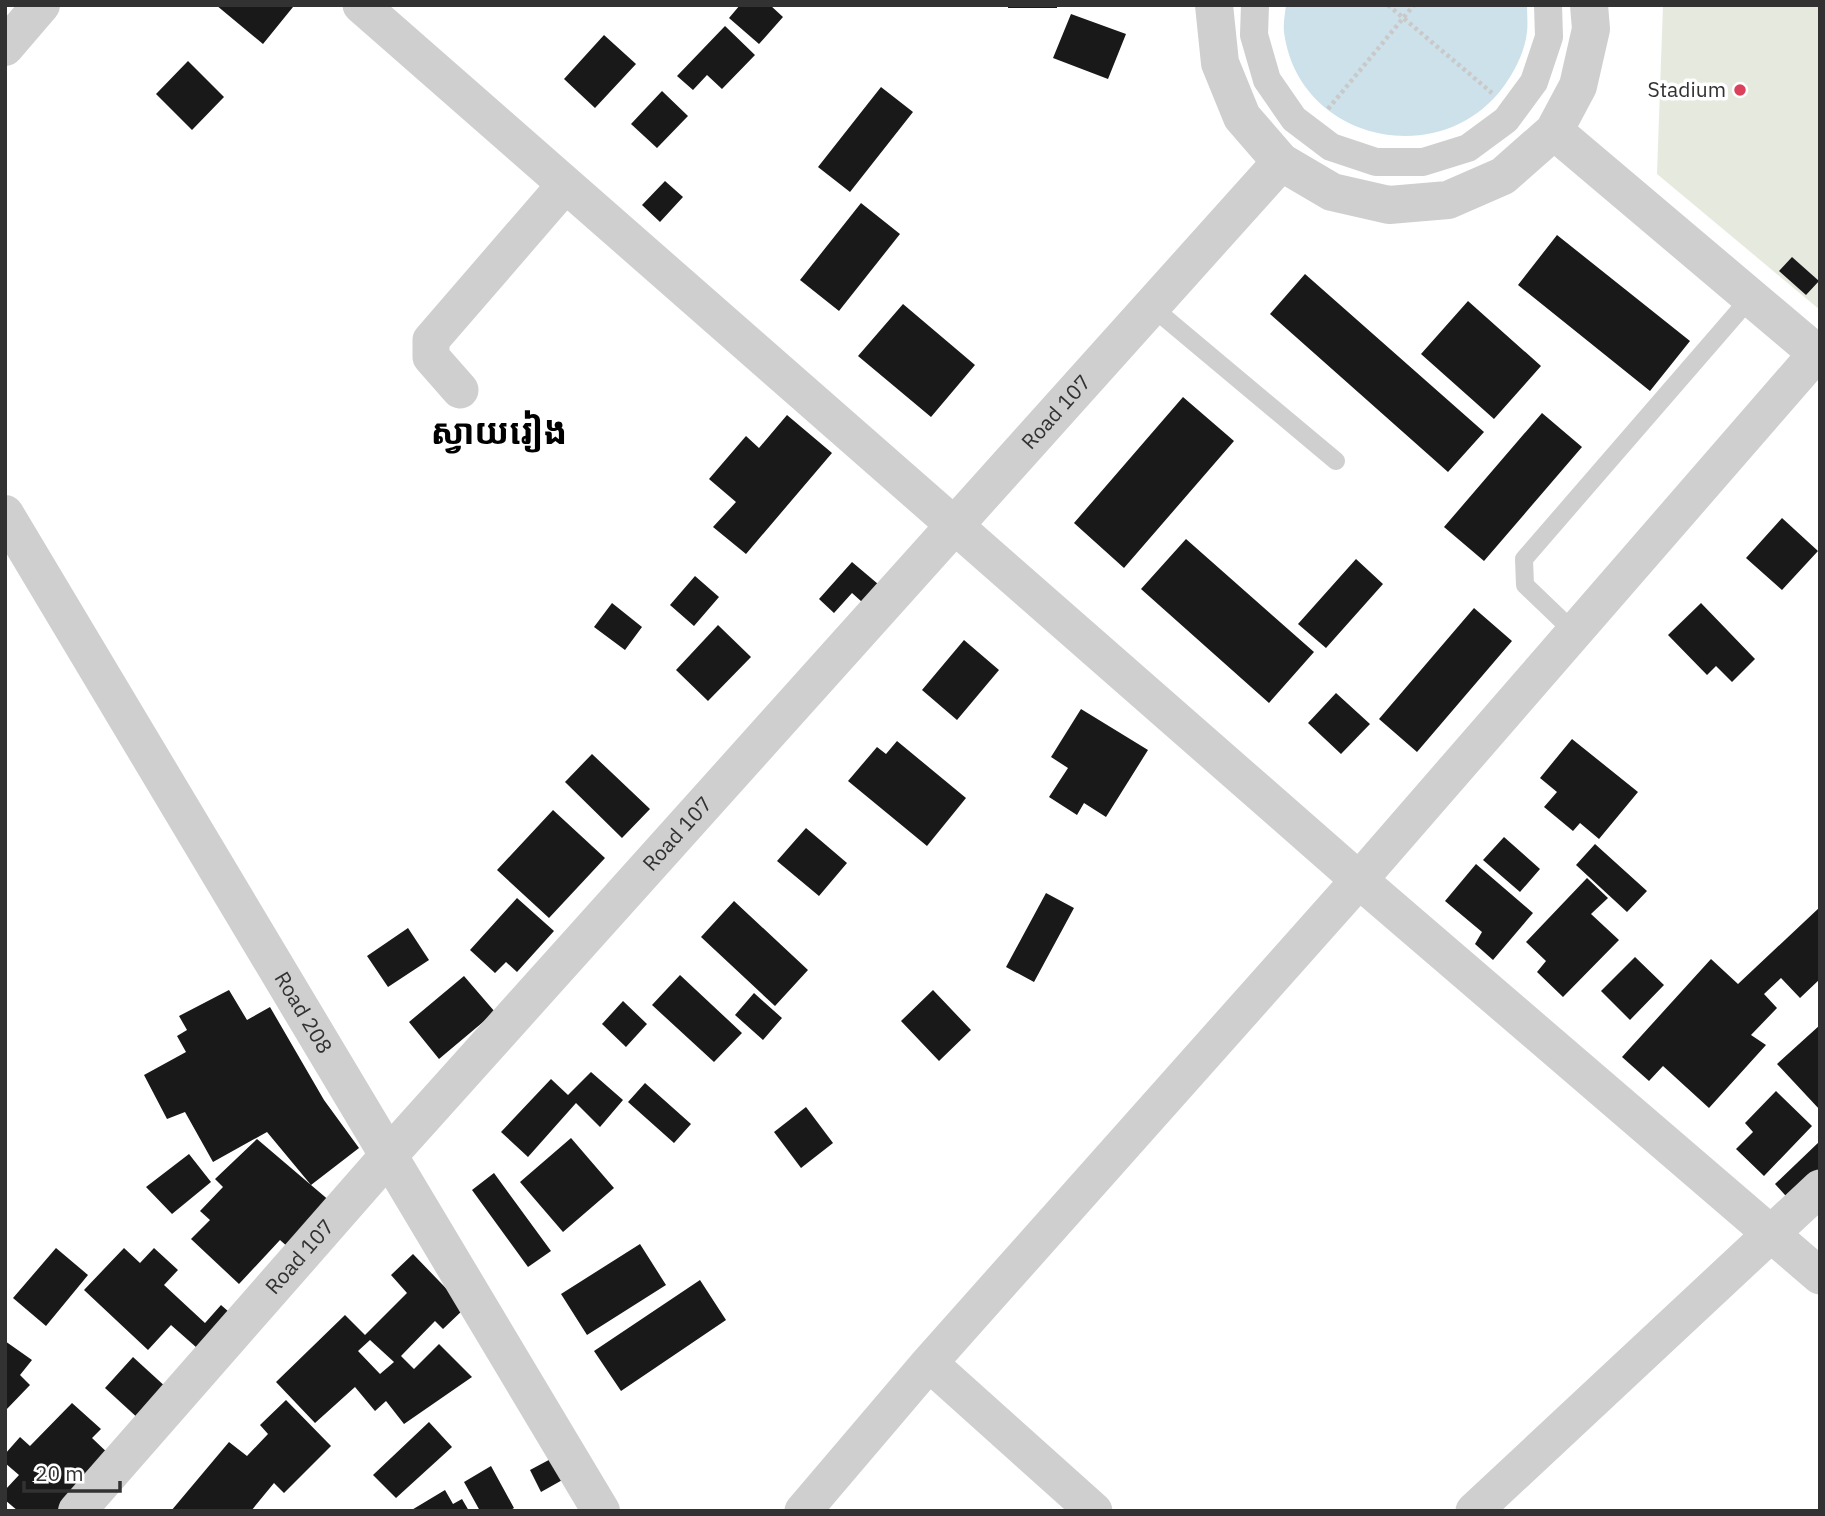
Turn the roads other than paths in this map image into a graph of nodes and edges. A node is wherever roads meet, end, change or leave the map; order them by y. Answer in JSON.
{"nodes":[{"id":1,"x":41,"y":5,"type":"edge"},
{"id":2,"x":361,"y":5,"type":"edge"},
{"id":3,"x":1214,"y":5,"type":"edge"},
{"id":4,"x":1255,"y":5,"type":"edge"},
{"id":5,"x":1548,"y":5,"type":"edge"},
{"id":6,"x":1589,"y":5,"type":"edge"},
{"id":7,"x":5,"y":47,"type":"edge"},
{"id":8,"x":1554,"y":131,"type":"junction"},
{"id":9,"x":1281,"y":162,"type":"junction"},
{"id":10,"x":565,"y":185,"type":"junction"},
{"id":11,"x":1751,"y":297,"type":"junction"},
{"id":12,"x":1152,"y":307,"type":"junction"},
{"id":13,"x":1818,"y":354,"type":"edge"},
{"id":14,"x":460,"y":390,"type":"dead end"},
{"id":15,"x":1336,"y":461,"type":"dead end"},
{"id":16,"x":5,"y":514,"type":"edge"},
{"id":17,"x":954,"y":526,"type":"junction"},
{"id":18,"x":1574,"y":632,"type":"junction"},
{"id":19,"x":1359,"y":880,"type":"junction"},
{"id":20,"x":389,"y":1155,"type":"junction"},
{"id":21,"x":1820,"y":1188,"type":"edge"},
{"id":22,"x":1771,"y":1233,"type":"junction"},
{"id":23,"x":1820,"y":1276,"type":"edge"},
{"id":24,"x":929,"y":1363,"type":"junction"},
{"id":25,"x":77,"y":1511,"type":"edge"},
{"id":26,"x":601,"y":1511,"type":"edge"},
{"id":27,"x":803,"y":1511,"type":"edge"},
{"id":28,"x":1094,"y":1511,"type":"edge"},
{"id":29,"x":1474,"y":1511,"type":"edge"}],
"edges":[{"from":1,"to":7,"type":"street"},
{"from":2,"to":10,"type":"street"},
{"from":3,"to":9,"type":"street"},
{"from":4,"to":5,"type":"street"},
{"from":6,"to":8,"type":"street"},
{"from":8,"to":9,"type":"street"},
{"from":8,"to":11,"type":"street"},
{"from":9,"to":12,"type":"street","name":"Road 107"},
{"from":10,"to":14,"type":"street"},
{"from":10,"to":17,"type":"street"},
{"from":11,"to":13,"type":"street"},
{"from":11,"to":18,"type":"lane"},
{"from":12,"to":15,"type":"lane"},
{"from":12,"to":17,"type":"street","name":"Road 107"},
{"from":13,"to":18,"type":"street"},
{"from":16,"to":20,"type":"street","name":"Road 208"},
{"from":17,"to":19,"type":"street"},
{"from":17,"to":20,"type":"street","name":"Road 107"},
{"from":18,"to":19,"type":"street"},
{"from":19,"to":22,"type":"street"},
{"from":19,"to":24,"type":"street"},
{"from":20,"to":25,"type":"street","name":"Road 107"},
{"from":20,"to":26,"type":"street","name":"Road 208"},
{"from":21,"to":22,"type":"street"},
{"from":22,"to":23,"type":"street"},
{"from":22,"to":29,"type":"street"},
{"from":24,"to":27,"type":"street"},
{"from":24,"to":28,"type":"street"}]}
